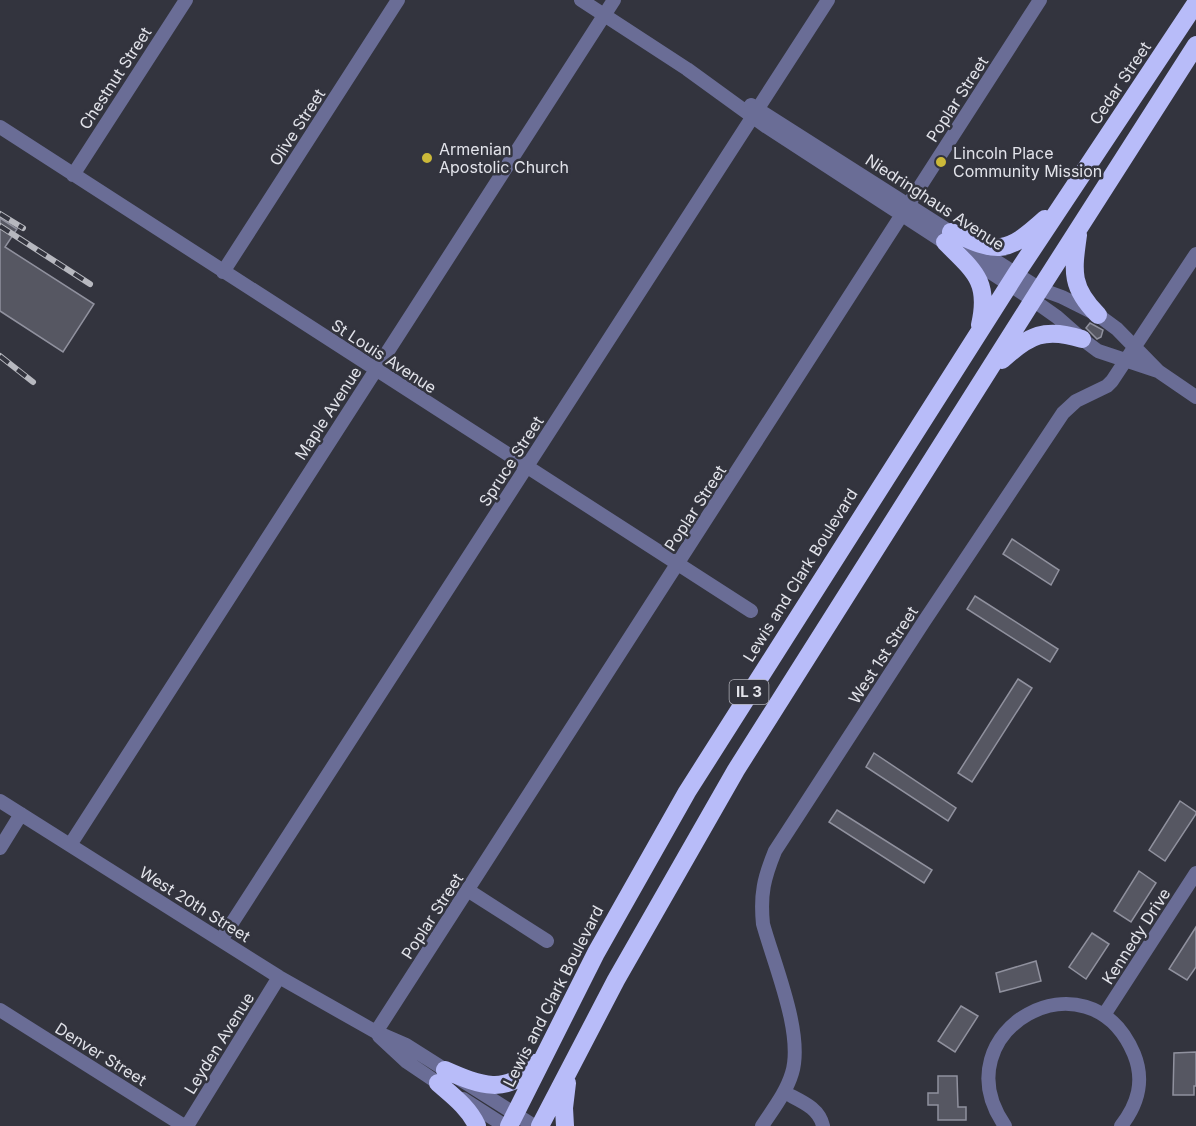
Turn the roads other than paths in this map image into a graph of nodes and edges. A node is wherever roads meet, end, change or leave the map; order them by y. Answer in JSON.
{"nodes":[{"id":1,"x":186,"y":0,"type":"edge"},
{"id":2,"x":398,"y":0,"type":"edge"},
{"id":3,"x":581,"y":0,"type":"edge"},
{"id":4,"x":614,"y":0,"type":"edge"},
{"id":5,"x":828,"y":0,"type":"edge"},
{"id":6,"x":1040,"y":0,"type":"edge"},
{"id":7,"x":1196,"y":3,"type":"edge"},
{"id":8,"x":604,"y":15,"type":"junction"},
{"id":9,"x":1196,"y":45,"type":"edge"},
{"id":10,"x":755,"y":112,"type":"junction"},
{"id":11,"x":0,"y":128,"type":"edge"},
{"id":12,"x":73,"y":175,"type":"junction"},
{"id":13,"x":1064,"y":201,"type":"junction"},
{"id":14,"x":905,"y":210,"type":"junction"},
{"id":15,"x":1079,"y":228,"type":"junction"},
{"id":16,"x":948,"y":237,"type":"junction"},
{"id":17,"x":1196,"y":254,"type":"edge"},
{"id":18,"x":224,"y":272,"type":"junction"},
{"id":19,"x":1013,"y":279,"type":"junction"},
{"id":20,"x":1036,"y":294,"type":"junction"},
{"id":21,"x":1098,"y":315,"type":"junction"},
{"id":22,"x":977,"y":335,"type":"junction"},
{"id":23,"x":1082,"y":339,"type":"junction"},
{"id":24,"x":1135,"y":349,"type":"junction"},
{"id":25,"x":1126,"y":361,"type":"junction"},
{"id":26,"x":375,"y":370,"type":"junction"},
{"id":27,"x":1158,"y":371,"type":"junction"},
{"id":28,"x":986,"y":375,"type":"junction"},
{"id":29,"x":1196,"y":396,"type":"edge"},
{"id":30,"x":526,"y":467,"type":"junction"},
{"id":31,"x":678,"y":564,"type":"junction"},
{"id":32,"x":751,"y":611,"type":"dead end"},
{"id":33,"x":0,"y":801,"type":"edge"},
{"id":34,"x":21,"y":814,"type":"junction"},
{"id":35,"x":70,"y":845,"type":"junction"},
{"id":36,"x":0,"y":848,"type":"edge"},
{"id":37,"x":1196,"y":873,"type":"edge"},
{"id":38,"x":469,"y":891,"type":"junction"},
{"id":39,"x":221,"y":940,"type":"junction"},
{"id":40,"x":547,"y":941,"type":"dead end"},
{"id":41,"x":279,"y":977,"type":"junction"},
{"id":42,"x":0,"y":1010,"type":"edge"},
{"id":43,"x":1104,"y":1016,"type":"junction"},
{"id":44,"x":376,"y":1032,"type":"junction"},
{"id":45,"x":546,"y":1050,"type":"junction"},
{"id":46,"x":572,"y":1064,"type":"junction"},
{"id":47,"x":442,"y":1077,"type":"junction"},
{"id":48,"x":784,"y":1092,"type":"junction"},
{"id":49,"x":509,"y":1122,"type":"edge"},
{"id":50,"x":186,"y":1126,"type":"edge"},
{"id":51,"x":477,"y":1126,"type":"edge"},
{"id":52,"x":534,"y":1126,"type":"edge"},
{"id":53,"x":540,"y":1126,"type":"edge"},
{"id":54,"x":565,"y":1126,"type":"edge"},
{"id":55,"x":762,"y":1126,"type":"edge"},
{"id":56,"x":823,"y":1126,"type":"edge"},
{"id":57,"x":1005,"y":1126,"type":"edge"},
{"id":58,"x":1121,"y":1126,"type":"edge"}],
"edges":[{"from":1,"to":12,"type":"street","name":"Chestnut Street"},
{"from":2,"to":18,"type":"street","name":"Olive Street"},
{"from":3,"to":8,"type":"street","name":"Niedringhaus Avenue"},
{"from":4,"to":8,"type":"street","name":"Maple Avenue"},
{"from":5,"to":10,"type":"street","name":"Spruce Street"},
{"from":6,"to":14,"type":"street","name":"Poplar Street"},
{"from":7,"to":13,"type":"highway","name":"Cedar Street","number":"IL 3"},
{"from":8,"to":10,"type":"street","name":"Niedringhaus Avenue"},
{"from":8,"to":26,"type":"street","name":"Maple Avenue"},
{"from":9,"to":15,"type":"highway","number":"IL 3"},
{"from":10,"to":14,"type":"street","name":"Niedringhaus Avenue"},
{"from":10,"to":30,"type":"street","name":"Spruce Street"},
{"from":11,"to":12,"type":"street","name":"St Louis Avenue"},
{"from":12,"to":18,"type":"street","name":"St Louis Avenue"},
{"from":13,"to":16,"type":"highway"},
{"from":13,"to":19,"type":"highway","name":"Cedar Street","number":"IL 3"},
{"from":14,"to":16,"type":"street","name":"Niedringhaus Avenue"},
{"from":14,"to":31,"type":"street","name":"Poplar Street"},
{"from":15,"to":20,"type":"highway","number":"IL 3"},
{"from":15,"to":21,"type":"highway"},
{"from":16,"to":19,"type":"street","name":"Niedringhaus Avenue"},
{"from":16,"to":22,"type":"highway"},
{"from":17,"to":24,"type":"street","name":"West 1st Street"},
{"from":18,"to":26,"type":"street","name":"St Louis Avenue"},
{"from":19,"to":20,"type":"street","name":"Niedringhaus Avenue"},
{"from":19,"to":22,"type":"highway","name":"Lewis and Clark Boulevard","number":"IL 3"},
{"from":20,"to":21,"type":"street","name":"Niedringhaus Avenue"},
{"from":20,"to":23,"type":"street","name":"Niedringhaus Avenue"},
{"from":20,"to":28,"type":"highway","number":"IL 3"},
{"from":21,"to":24,"type":"street","name":"Niedringhaus Avenue"},
{"from":22,"to":45,"type":"highway","name":"Lewis and Clark Boulevard","number":"IL 3"},
{"from":23,"to":25,"type":"street","name":"Niedringhaus Avenue"},
{"from":23,"to":28,"type":"highway"},
{"from":24,"to":25,"type":"street","name":"West 1st Street"},
{"from":24,"to":27,"type":"street","name":"Niedringhaus Avenue"},
{"from":25,"to":27,"type":"street","name":"Niedringhaus Avenue"},
{"from":25,"to":48,"type":"street","name":"West 1st Street"},
{"from":26,"to":30,"type":"street","name":"St Louis Avenue"},
{"from":26,"to":35,"type":"street","name":"Maple Avenue"},
{"from":27,"to":29,"type":"street","name":"Niedringhaus Avenue"},
{"from":28,"to":46,"type":"highway","number":"IL 3"},
{"from":30,"to":31,"type":"street","name":"St Louis Avenue"},
{"from":30,"to":39,"type":"street","name":"Spruce Street"},
{"from":31,"to":32,"type":"street","name":"St Louis Avenue"},
{"from":31,"to":38,"type":"street","name":"Poplar Street"},
{"from":33,"to":34,"type":"street","name":"West 20th Street"},
{"from":34,"to":35,"type":"street","name":"West 20th Street"},
{"from":34,"to":36,"type":"street"},
{"from":35,"to":39,"type":"street","name":"West 20th Street"},
{"from":37,"to":43,"type":"street","name":"Kennedy Drive"},
{"from":38,"to":40,"type":"street"},
{"from":38,"to":44,"type":"street","name":"Poplar Street"},
{"from":39,"to":41,"type":"street","name":"West 20th Street"},
{"from":41,"to":44,"type":"street","name":"West 20th Street"},
{"from":41,"to":50,"type":"street","name":"Leyden Avenue"},
{"from":42,"to":50,"type":"street","name":"Denver Street"},
{"from":43,"to":57,"type":"street"},
{"from":43,"to":58,"type":"street"},
{"from":44,"to":47,"type":"street","name":"West 20th Street"},
{"from":45,"to":47,"type":"highway"},
{"from":45,"to":49,"type":"highway","name":"Lewis and Clark Boulevard","number":"IL 3"},
{"from":46,"to":53,"type":"highway","number":"IL 3"},
{"from":46,"to":54,"type":"highway"},
{"from":47,"to":49,"type":"street","name":"West 20th Street"},
{"from":47,"to":51,"type":"highway"},
{"from":48,"to":55,"type":"street","name":"West 1st Street"},
{"from":48,"to":56,"type":"street"},
{"from":49,"to":52,"type":"street","name":"West 20th Street"}]}
